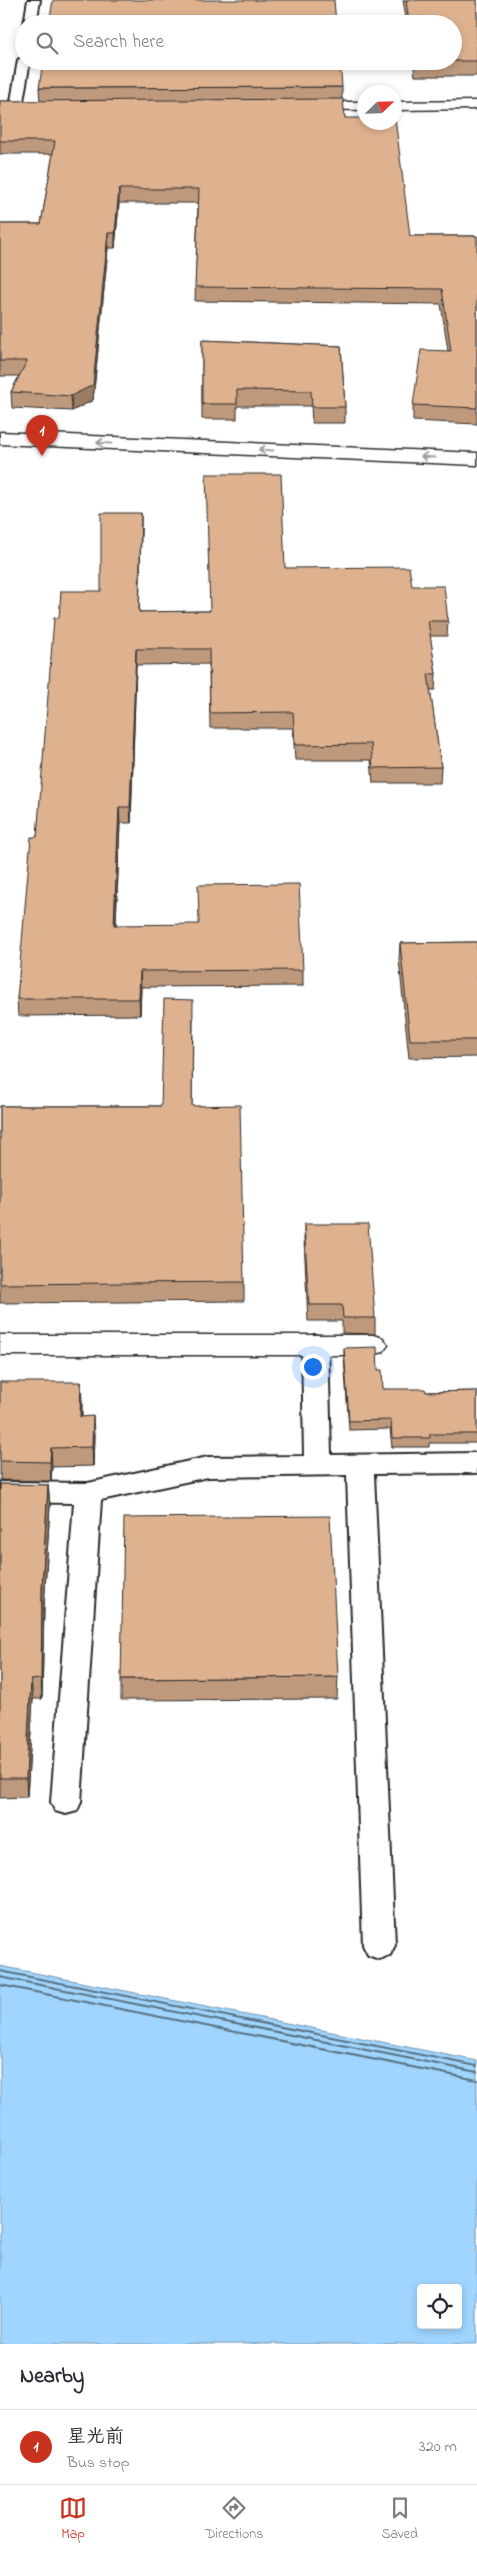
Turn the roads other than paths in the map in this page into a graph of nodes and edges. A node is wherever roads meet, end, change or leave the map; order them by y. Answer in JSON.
{"nodes":[{"id":1,"x":34,"y":0,"type":"edge"},
{"id":2,"x":32,"y":15,"type":"edge"},
{"id":3,"x":22,"y":70,"type":"edge"},
{"id":4,"x":477,"y":105,"type":"edge"},
{"id":5,"x":36,"y":106,"type":"edge"},
{"id":6,"x":288,"y":106,"type":"edge"},
{"id":7,"x":357,"y":106,"type":"edge"},
{"id":8,"x":402,"y":106,"type":"edge"},
{"id":9,"x":0,"y":107,"type":"edge"},
{"id":10,"x":16,"y":107,"type":"junction"},
{"id":11,"x":0,"y":421,"type":"edge"},
{"id":12,"x":0,"y":438,"type":"edge"},
{"id":13,"x":477,"y":441,"type":"edge"},
{"id":14,"x":477,"y":459,"type":"edge"},
{"id":15,"x":315,"y":1344,"type":"junction"},
{"id":16,"x":0,"y":1345,"type":"edge"},
{"id":17,"x":373,"y":1345,"type":"edge"},
{"id":18,"x":477,"y":1463,"type":"edge"},
{"id":19,"x":318,"y":1464,"type":"junction"},
{"id":20,"x":360,"y":1464,"type":"junction"},
{"id":21,"x":0,"y":1492,"type":"edge"},
{"id":22,"x":88,"y":1493,"type":"junction"},
{"id":23,"x":66,"y":1802,"type":"dead end"},
{"id":24,"x":379,"y":1945,"type":"dead end"}],
"edges":[{"from":1,"to":2,"type":"lane"},
{"from":3,"to":10,"type":"lane"},
{"from":4,"to":8,"type":"street"},
{"from":5,"to":10,"type":"street"},
{"from":6,"to":7,"type":"street"},
{"from":9,"to":10,"type":"street"},
{"from":11,"to":13,"type":"street"},
{"from":14,"to":12,"type":"street","one_way":true},
{"from":15,"to":16,"type":"street"},
{"from":15,"to":17,"type":"street"},
{"from":15,"to":19,"type":"lane"},
{"from":18,"to":20,"type":"lane"},
{"from":19,"to":20,"type":"lane"},
{"from":19,"to":22,"type":"lane"},
{"from":20,"to":24,"type":"lane"},
{"from":21,"to":22,"type":"lane"},
{"from":22,"to":23,"type":"lane"}]}
